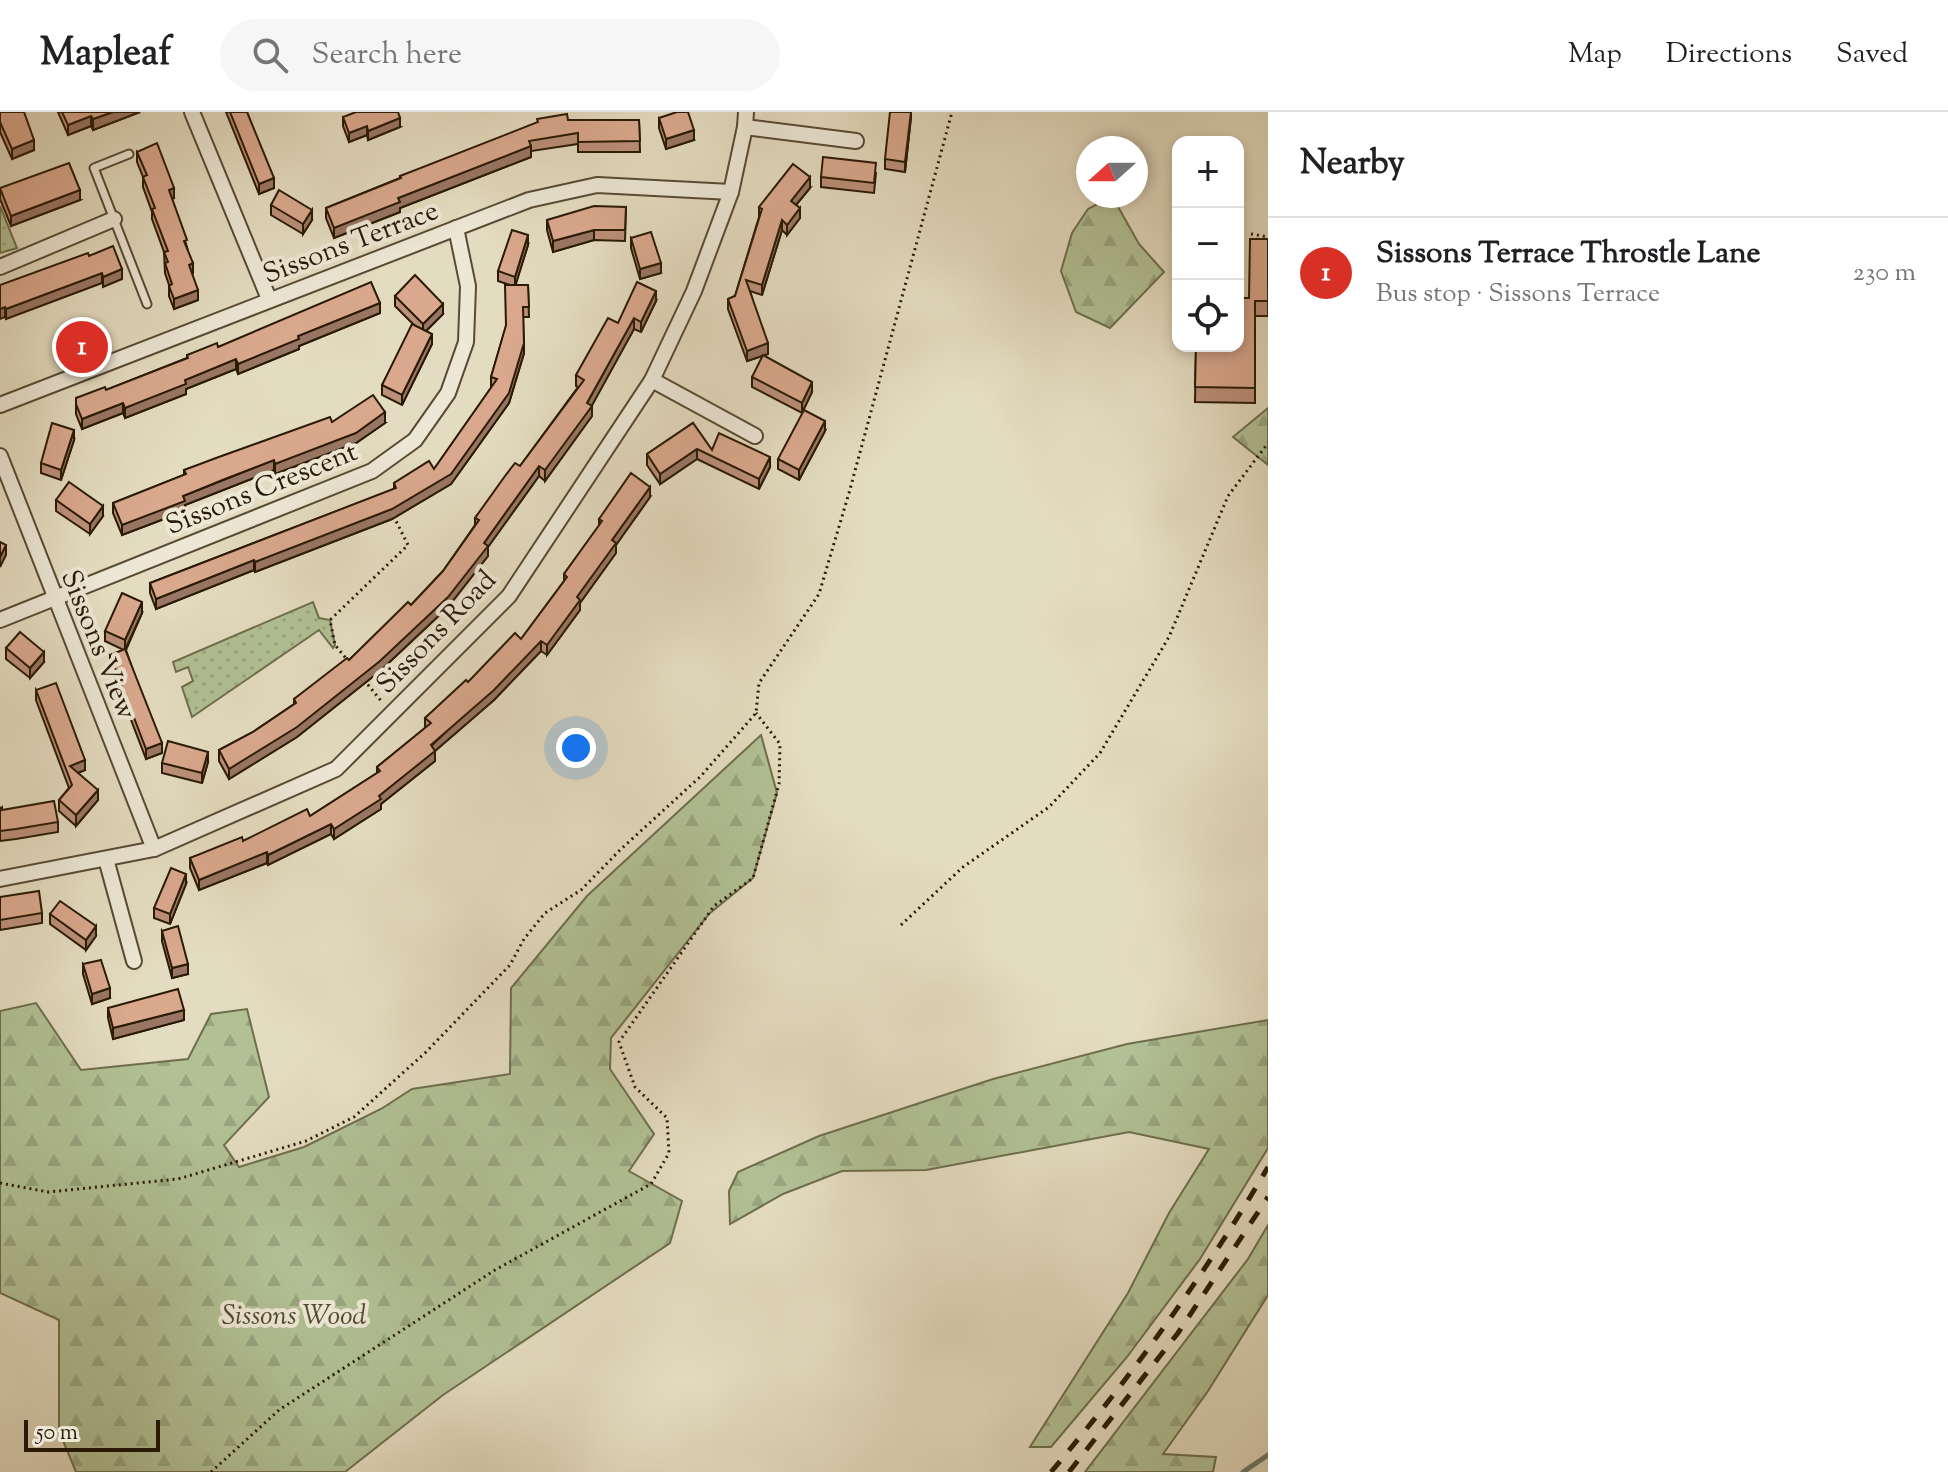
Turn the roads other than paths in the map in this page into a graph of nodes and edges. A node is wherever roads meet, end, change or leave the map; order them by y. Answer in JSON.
{"nodes":[{"id":1,"x":192,"y":112,"type":"edge"},
{"id":2,"x":746,"y":120,"type":"edge"},
{"id":3,"x":856,"y":141,"type":"dead end"},
{"id":4,"x":129,"y":154,"type":"dead end"},
{"id":5,"x":731,"y":192,"type":"junction"},
{"id":6,"x":114,"y":219,"type":"junction"},
{"id":7,"x":456,"y":228,"type":"junction"},
{"id":8,"x":0,"y":267,"type":"edge"},
{"id":9,"x":269,"y":299,"type":"junction"},
{"id":10,"x":147,"y":304,"type":"dead end"},
{"id":11,"x":652,"y":380,"type":"junction"},
{"id":12,"x":0,"y":405,"type":"edge"},
{"id":13,"x":755,"y":436,"type":"dead end"},
{"id":14,"x":0,"y":456,"type":"edge"},
{"id":15,"x":54,"y":599,"type":"junction"},
{"id":16,"x":0,"y":620,"type":"edge"},
{"id":17,"x":154,"y":849,"type":"junction"},
{"id":18,"x":106,"y":859,"type":"junction"},
{"id":19,"x":0,"y":879,"type":"edge"},
{"id":20,"x":134,"y":961,"type":"dead end"}],
"edges":[{"from":1,"to":9,"type":"street"},
{"from":2,"to":3,"type":"street"},
{"from":2,"to":5,"type":"street","name":"Sissons Road"},
{"from":4,"to":6,"type":"lane"},
{"from":5,"to":7,"type":"street","name":"Sissons Terrace"},
{"from":5,"to":11,"type":"street","name":"Sissons Road"},
{"from":6,"to":8,"type":"street"},
{"from":6,"to":10,"type":"lane"},
{"from":7,"to":9,"type":"street","name":"Sissons Terrace"},
{"from":7,"to":15,"type":"street","name":"Sissons Crescent"},
{"from":9,"to":12,"type":"street","name":"Sissons Terrace"},
{"from":11,"to":13,"type":"street"},
{"from":11,"to":17,"type":"street","name":"Sissons Road"},
{"from":14,"to":15,"type":"street","name":"Sissons View"},
{"from":15,"to":16,"type":"street","name":"Sissons Crescent"},
{"from":15,"to":17,"type":"street","name":"Sissons View"},
{"from":17,"to":18,"type":"street","name":"Sissons Road"},
{"from":18,"to":19,"type":"street","name":"Sissons Road"},
{"from":18,"to":20,"type":"street"}]}
